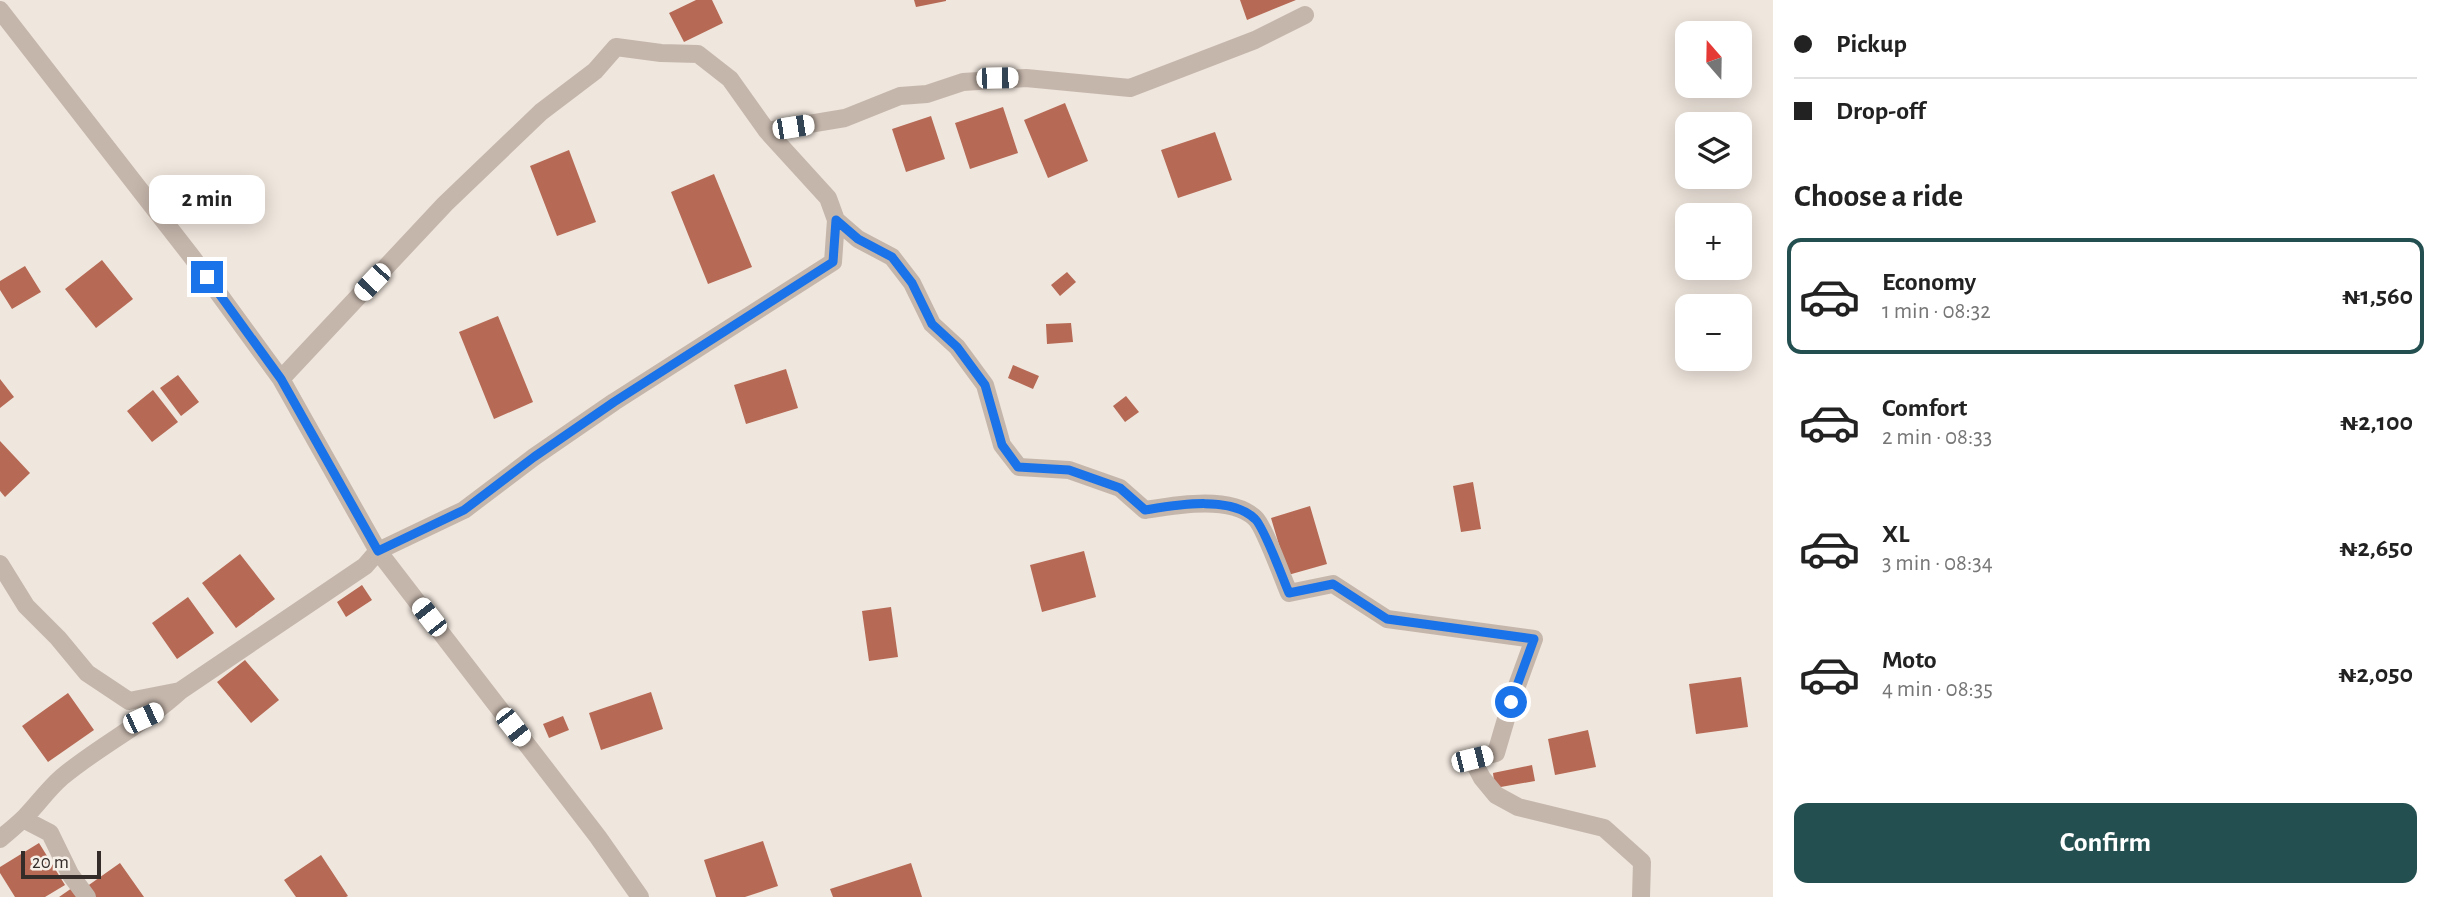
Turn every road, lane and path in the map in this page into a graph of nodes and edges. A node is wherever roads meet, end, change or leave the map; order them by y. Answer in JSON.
{"nodes":[{"id":1,"x":0,"y":10,"type":"edge"},
{"id":2,"x":1304,"y":15,"type":"dead end"},
{"id":3,"x":768,"y":131,"type":"junction"},
{"id":4,"x":836,"y":220,"type":"junction"},
{"id":5,"x":281,"y":379,"type":"junction"},
{"id":6,"x":378,"y":551,"type":"junction"},
{"id":7,"x":0,"y":564,"type":"edge"},
{"id":8,"x":180,"y":691,"type":"junction"},
{"id":9,"x":23,"y":819,"type":"junction"},
{"id":10,"x":0,"y":839,"type":"edge"},
{"id":11,"x":87,"y":897,"type":"edge"},
{"id":12,"x":640,"y":897,"type":"edge"},
{"id":13,"x":1641,"y":897,"type":"edge"}],
"edges":[{"from":1,"to":5,"type":"street"},
{"from":2,"to":3,"type":"street"},
{"from":3,"to":4,"type":"street"},
{"from":3,"to":5,"type":"street"},
{"from":4,"to":6,"type":"street"},
{"from":4,"to":13,"type":"street"},
{"from":5,"to":6,"type":"street"},
{"from":6,"to":8,"type":"street"},
{"from":6,"to":12,"type":"street"},
{"from":7,"to":8,"type":"street"},
{"from":8,"to":9,"type":"street"},
{"from":9,"to":10,"type":"street"},
{"from":9,"to":11,"type":"street"}]}
